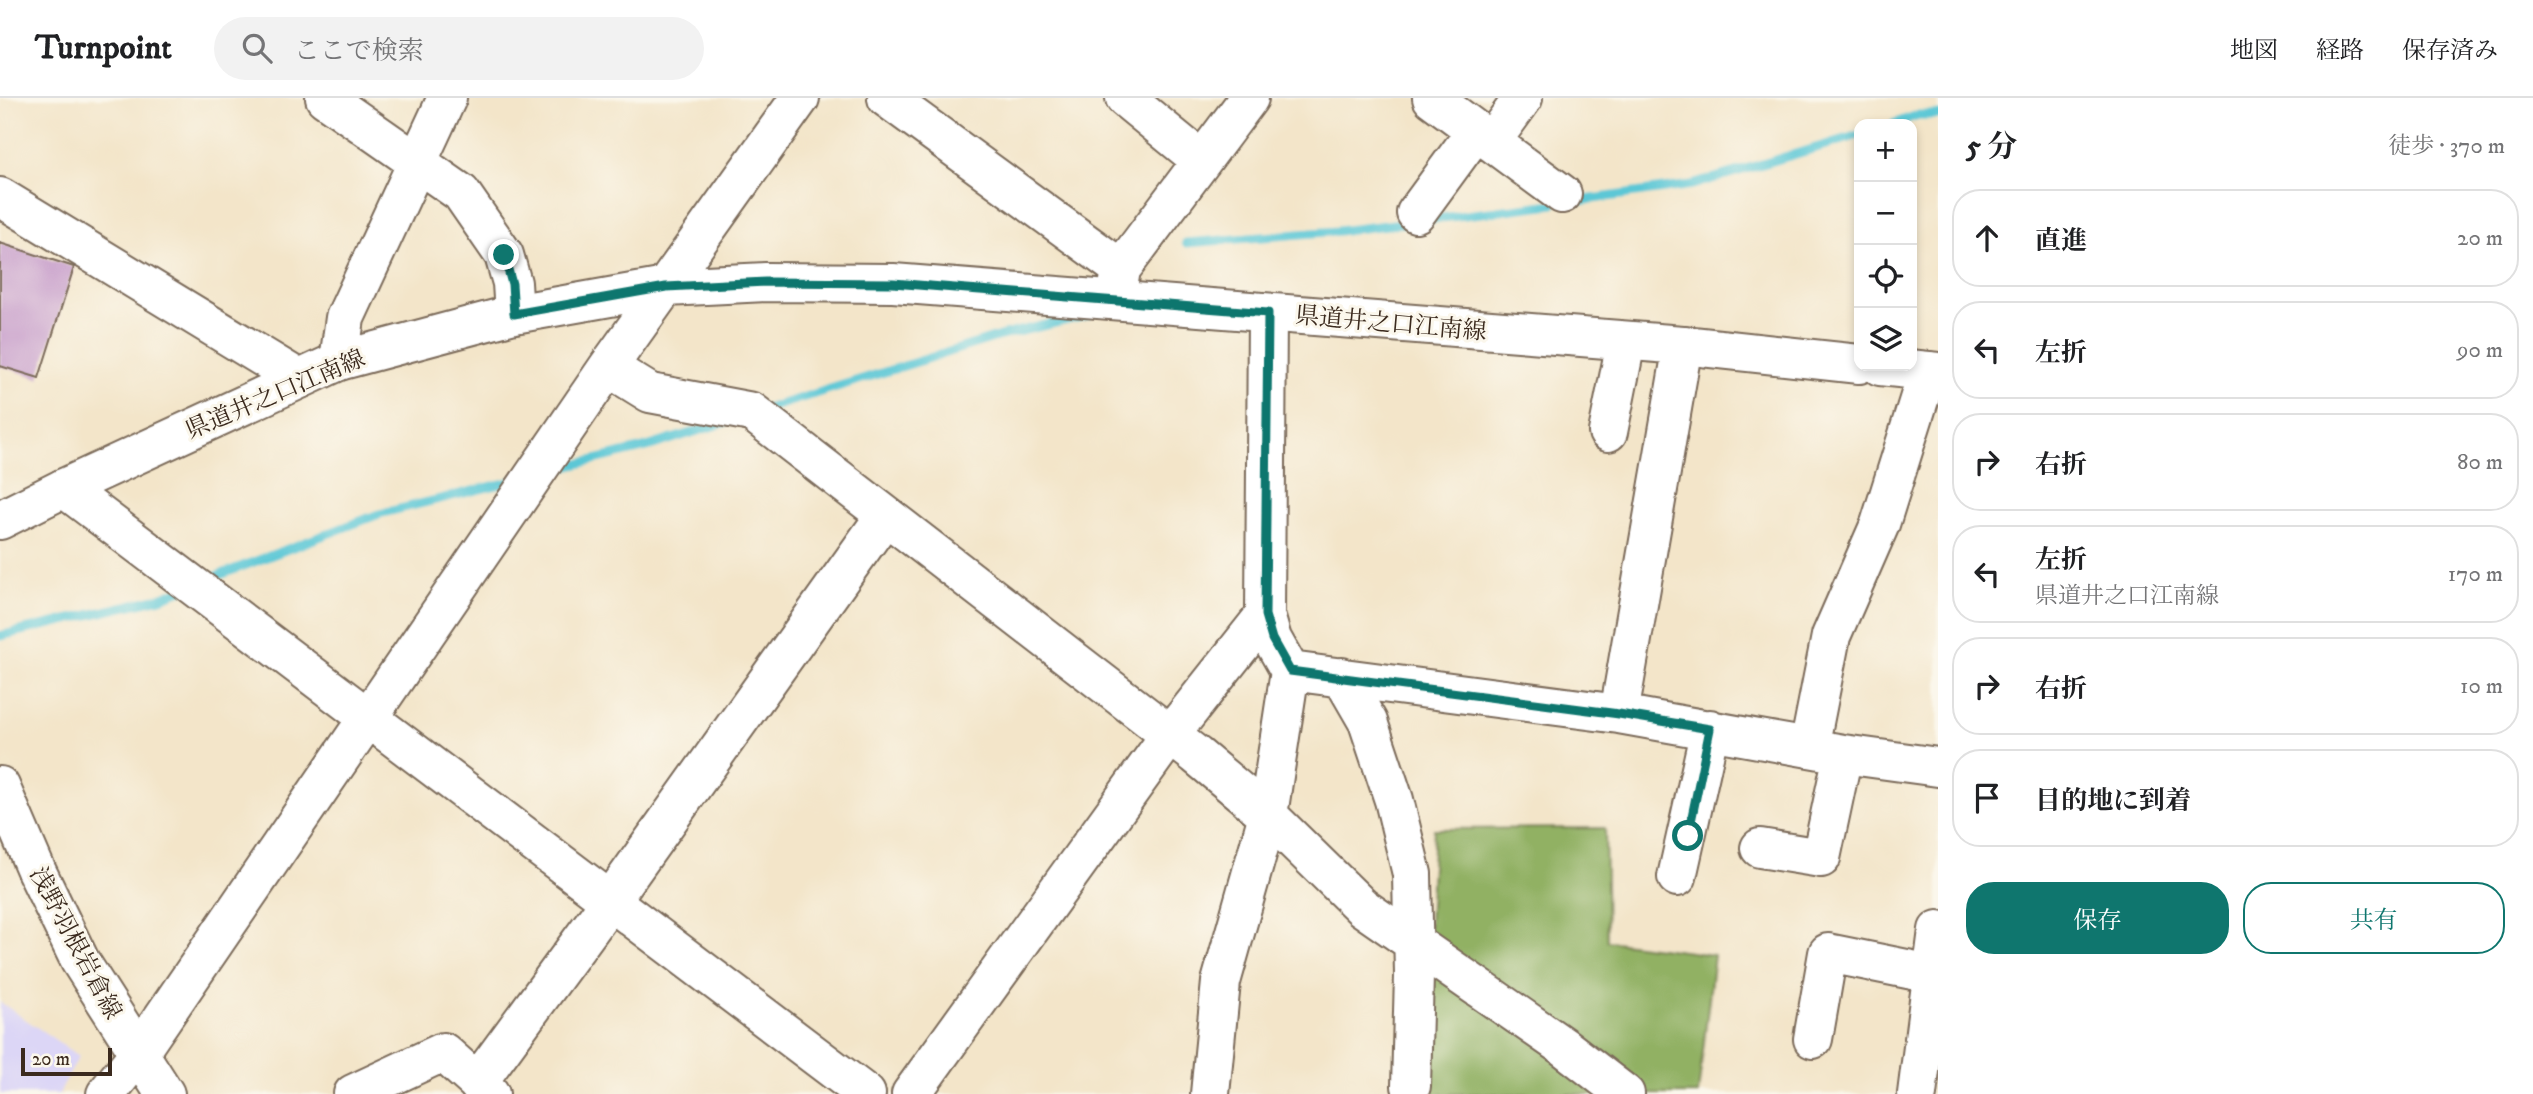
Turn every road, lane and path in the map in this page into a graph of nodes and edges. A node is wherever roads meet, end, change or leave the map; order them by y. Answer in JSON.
{"nodes":[{"id":1,"x":325,"y":98,"type":"edge"},
{"id":2,"x":447,"y":98,"type":"edge"},
{"id":3,"x":800,"y":98,"type":"edge"},
{"id":4,"x":887,"y":98,"type":"edge"},
{"id":5,"x":1125,"y":98,"type":"edge"},
{"id":6,"x":1249,"y":98,"type":"edge"},
{"id":7,"x":1432,"y":98,"type":"edge"},
{"id":8,"x":1523,"y":98,"type":"edge"},
{"id":9,"x":1484,"y":137,"type":"junction"},
{"id":10,"x":1202,"y":161,"type":"junction"},
{"id":11,"x":417,"y":163,"type":"junction"},
{"id":12,"x":1562,"y":194,"type":"dead end"},
{"id":13,"x":0,"y":197,"type":"edge"},
{"id":14,"x":1416,"y":213,"type":"dead end"},
{"id":15,"x":1119,"y":284,"type":"junction"},
{"id":16,"x":666,"y":287,"type":"junction"},
{"id":17,"x":1268,"y":313,"type":"junction"},
{"id":18,"x":514,"y":314,"type":"junction"},
{"id":19,"x":1626,"y":342,"type":"junction"},
{"id":20,"x":1683,"y":345,"type":"junction"},
{"id":21,"x":339,"y":361,"type":"junction"},
{"id":22,"x":1854,"y":362,"type":"edge"},
{"id":23,"x":608,"y":366,"type":"junction"},
{"id":24,"x":1933,"y":371,"type":"edge"},
{"id":25,"x":299,"y":379,"type":"junction"},
{"id":26,"x":1608,"y":432,"type":"dead end"},
{"id":27,"x":64,"y":488,"type":"junction"},
{"id":28,"x":885,"y":516,"type":"junction"},
{"id":29,"x":0,"y":520,"type":"edge"},
{"id":30,"x":1265,"y":615,"type":"junction"},
{"id":31,"x":1290,"y":671,"type":"junction"},
{"id":32,"x":1342,"y":677,"type":"junction"},
{"id":33,"x":1619,"y":714,"type":"junction"},
{"id":34,"x":368,"y":716,"type":"junction"},
{"id":35,"x":1710,"y":729,"type":"junction"},
{"id":36,"x":1170,"y":736,"type":"junction"},
{"id":37,"x":1826,"y":751,"type":"junction"},
{"id":38,"x":1938,"y":767,"type":"edge"},
{"id":39,"x":0,"y":786,"type":"edge"},
{"id":40,"x":1268,"y":815,"type":"junction"},
{"id":41,"x":1760,"y":848,"type":"dead end"},
{"id":42,"x":1677,"y":877,"type":"dead end"},
{"id":43,"x":611,"y":900,"type":"junction"},
{"id":44,"x":1938,"y":930,"type":"edge"},
{"id":45,"x":1412,"y":939,"type":"junction"},
{"id":46,"x":1932,"y":974,"type":"junction"},
{"id":47,"x":1813,"y":1039,"type":"dead end"},
{"id":48,"x":138,"y":1054,"type":"junction"},
{"id":49,"x":1411,"y":1086,"type":"dead end"},
{"id":50,"x":484,"y":1088,"type":"edge"},
{"id":51,"x":106,"y":1094,"type":"edge"},
{"id":52,"x":165,"y":1094,"type":"edge"},
{"id":53,"x":353,"y":1094,"type":"edge"},
{"id":54,"x":866,"y":1094,"type":"edge"},
{"id":55,"x":911,"y":1094,"type":"edge"},
{"id":56,"x":1210,"y":1094,"type":"edge"},
{"id":57,"x":1625,"y":1094,"type":"edge"},
{"id":58,"x":1917,"y":1094,"type":"edge"}],
"edges":[{"from":1,"to":11,"type":"street"},
{"from":2,"to":11,"type":"street"},
{"from":3,"to":16,"type":"street"},
{"from":4,"to":15,"type":"street"},
{"from":5,"to":10,"type":"street"},
{"from":6,"to":10,"type":"street"},
{"from":7,"to":9,"type":"street"},
{"from":8,"to":9,"type":"street"},
{"from":9,"to":12,"type":"street"},
{"from":9,"to":14,"type":"street"},
{"from":10,"to":15,"type":"street"},
{"from":11,"to":18,"type":"street"},
{"from":11,"to":21,"type":"street"},
{"from":13,"to":25,"type":"street"},
{"from":15,"to":16,"type":"street","name":"県道井之口江南線"},
{"from":15,"to":17,"type":"street","name":"県道井之口江南線"},
{"from":16,"to":18,"type":"street","name":"県道井之口江南線"},
{"from":16,"to":23,"type":"street"},
{"from":17,"to":19,"type":"street","name":"県道井之口江南線"},
{"from":17,"to":30,"type":"street"},
{"from":18,"to":21,"type":"street","name":"県道井之口江南線"},
{"from":19,"to":20,"type":"street","name":"県道井之口江南線"},
{"from":19,"to":26,"type":"street"},
{"from":20,"to":22,"type":"street","name":"県道井之口江南線"},
{"from":20,"to":33,"type":"street"},
{"from":21,"to":25,"type":"street","name":"県道井之口江南線"},
{"from":23,"to":28,"type":"street"},
{"from":23,"to":34,"type":"street"},
{"from":24,"to":37,"type":"street"},
{"from":25,"to":27,"type":"street","name":"県道井之口江南線"},
{"from":27,"to":29,"type":"street","name":"県道井之口江南線"},
{"from":27,"to":34,"type":"street"},
{"from":28,"to":36,"type":"street"},
{"from":28,"to":43,"type":"street"},
{"from":30,"to":31,"type":"street"},
{"from":30,"to":36,"type":"street"},
{"from":31,"to":32,"type":"street"},
{"from":31,"to":40,"type":"street"},
{"from":32,"to":33,"type":"street"},
{"from":32,"to":45,"type":"street"},
{"from":33,"to":35,"type":"street"},
{"from":34,"to":43,"type":"street"},
{"from":34,"to":48,"type":"street"},
{"from":35,"to":37,"type":"street"},
{"from":35,"to":42,"type":"street"},
{"from":36,"to":40,"type":"street"},
{"from":36,"to":55,"type":"street"},
{"from":37,"to":38,"type":"street"},
{"from":37,"to":41,"type":"street"},
{"from":39,"to":48,"type":"street","name":"浅野羽根岩倉線"},
{"from":40,"to":45,"type":"street"},
{"from":40,"to":56,"type":"street"},
{"from":43,"to":50,"type":"street"},
{"from":43,"to":54,"type":"street"},
{"from":44,"to":46,"type":"street"},
{"from":45,"to":49,"type":"street"},
{"from":45,"to":57,"type":"street"},
{"from":46,"to":47,"type":"street"},
{"from":46,"to":58,"type":"street"},
{"from":48,"to":51,"type":"street"},
{"from":48,"to":52,"type":"street","name":"浅野羽根岩倉線"},
{"from":50,"to":53,"type":"street"}]}
